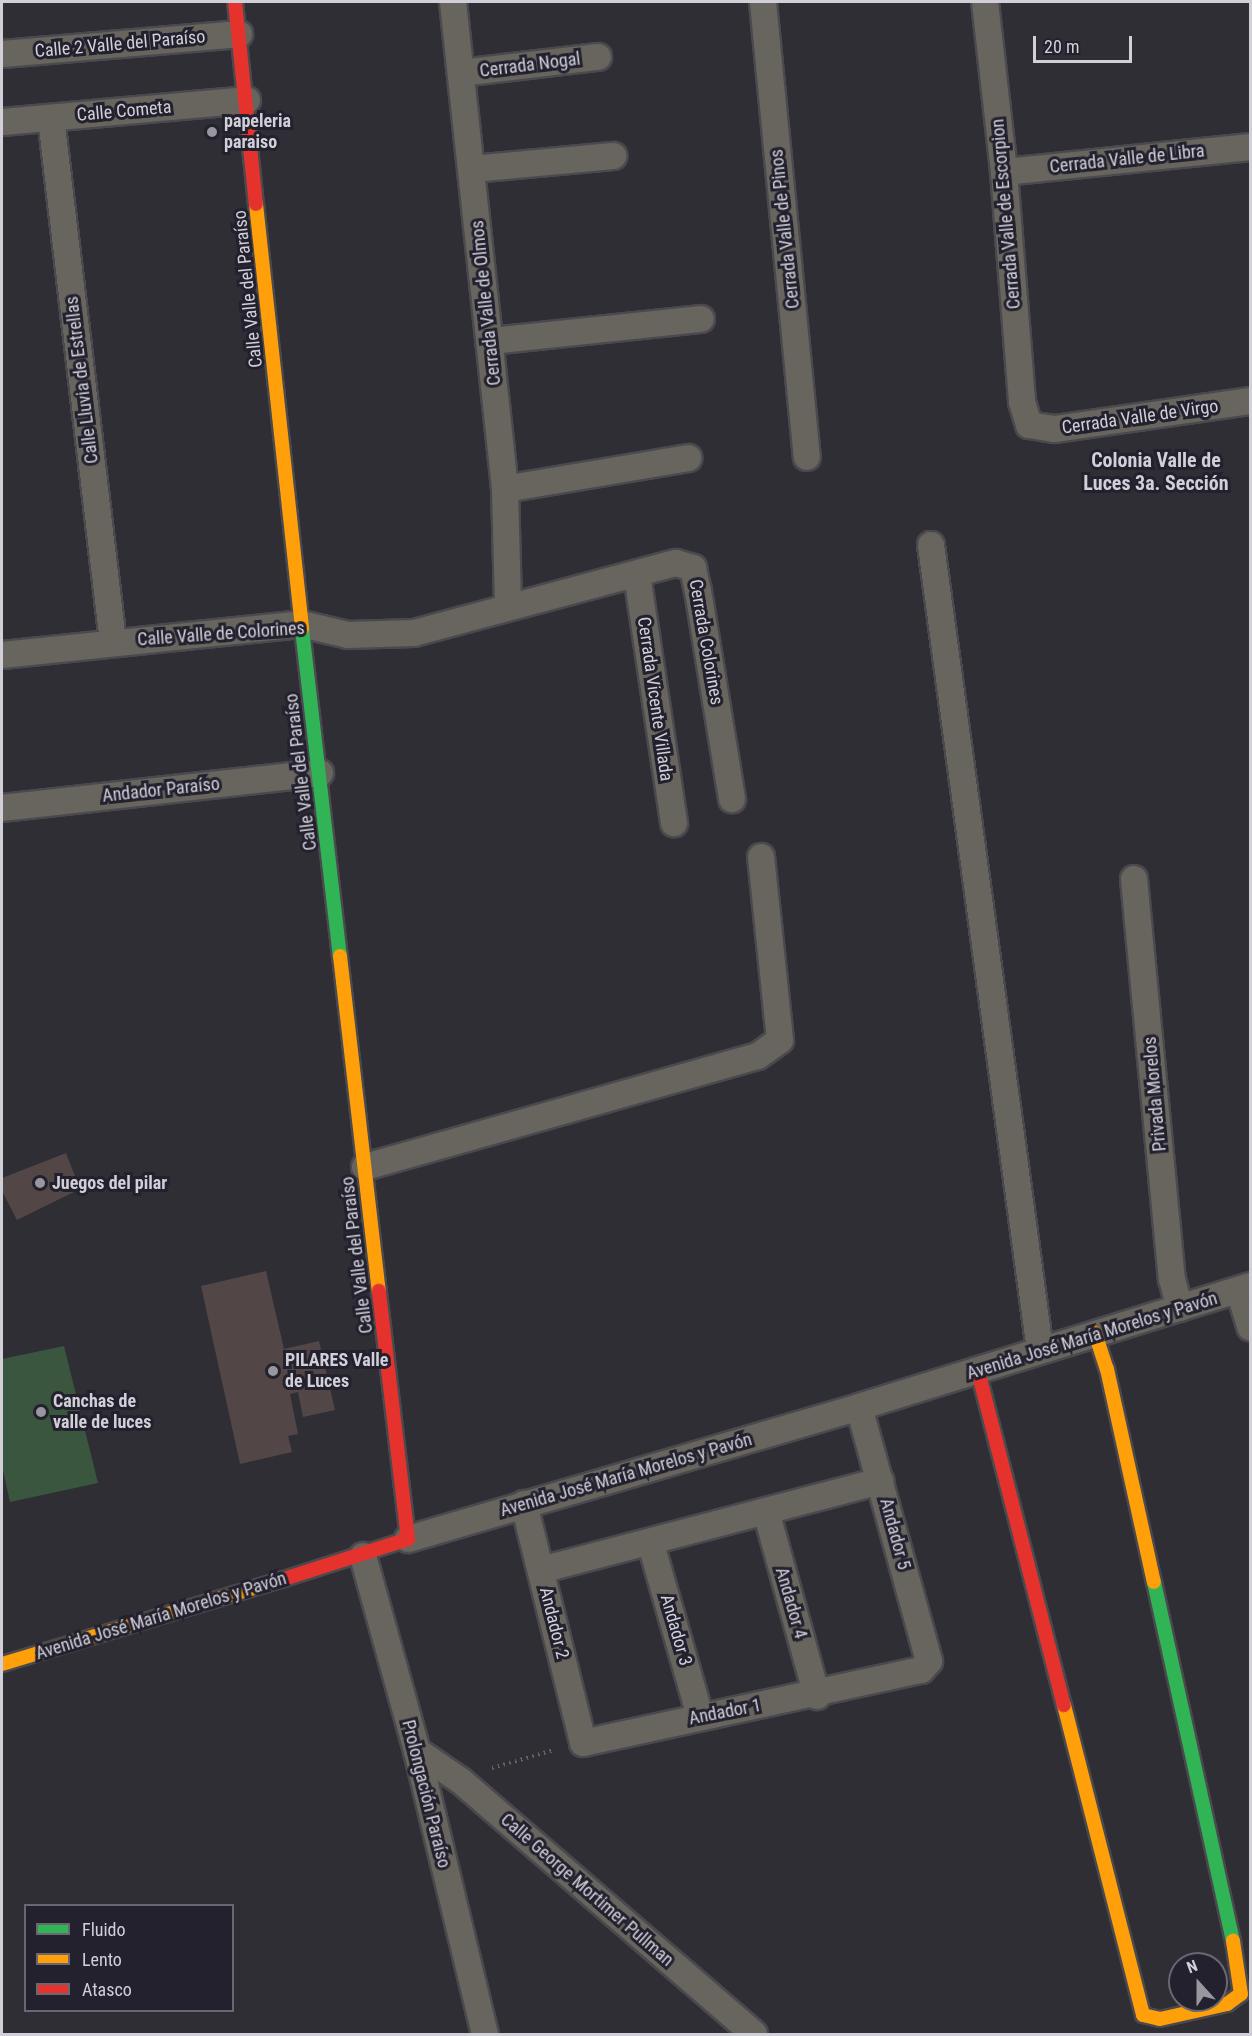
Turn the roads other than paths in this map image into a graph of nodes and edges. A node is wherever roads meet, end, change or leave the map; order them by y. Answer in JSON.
{"nodes":[{"id":1,"x":236,"y":2,"type":"edge"},
{"id":2,"x":453,"y":2,"type":"edge"},
{"id":3,"x":763,"y":2,"type":"edge"},
{"id":4,"x":985,"y":2,"type":"edge"},
{"id":5,"x":239,"y":34,"type":"junction"},
{"id":6,"x":2,"y":54,"type":"edge"},
{"id":7,"x":598,"y":57,"type":"dead end"},
{"id":8,"x":461,"y":73,"type":"junction"},
{"id":9,"x":247,"y":100,"type":"junction"},
{"id":10,"x":51,"y":118,"type":"junction"},
{"id":11,"x":2,"y":122,"type":"edge"},
{"id":12,"x":1251,"y":147,"type":"edge"},
{"id":13,"x":613,"y":156,"type":"dead end"},
{"id":14,"x":472,"y":169,"type":"junction"},
{"id":15,"x":1004,"y":172,"type":"junction"},
{"id":16,"x":701,"y":319,"type":"dead end"},
{"id":17,"x":491,"y":341,"type":"junction"},
{"id":18,"x":1251,"y":401,"type":"edge"},
{"id":19,"x":1029,"y":425,"type":"joint"},
{"id":20,"x":807,"y":457,"type":"dead end"},
{"id":21,"x":688,"y":458,"type":"dead end"},
{"id":22,"x":505,"y":489,"type":"junction"},
{"id":23,"x":931,"y":544,"type":"dead end"},
{"id":24,"x":637,"y":575,"type":"junction"},
{"id":25,"x":508,"y":606,"type":"junction"},
{"id":26,"x":301,"y":624,"type":"junction"},
{"id":27,"x":113,"y":642,"type":"junction"},
{"id":28,"x":2,"y":655,"type":"edge"},
{"id":29,"x":320,"y":773,"type":"junction"},
{"id":30,"x":732,"y":799,"type":"dead end"},
{"id":31,"x":2,"y":808,"type":"edge"},
{"id":32,"x":674,"y":822,"type":"dead end"},
{"id":33,"x":761,"y":857,"type":"dead end"},
{"id":34,"x":1134,"y":879,"type":"dead end"},
{"id":35,"x":365,"y":1167,"type":"junction"},
{"id":36,"x":1245,"y":1288,"type":"edge"},
{"id":37,"x":1180,"y":1308,"type":"junction"},
{"id":38,"x":1251,"y":1328,"type":"edge"},
{"id":39,"x":1095,"y":1333,"type":"junction"},
{"id":40,"x":1040,"y":1350,"type":"junction"},
{"id":41,"x":978,"y":1371,"type":"junction"},
{"id":42,"x":859,"y":1407,"type":"junction"},
{"id":43,"x":881,"y":1481,"type":"junction"},
{"id":44,"x":524,"y":1504,"type":"junction"},
{"id":45,"x":766,"y":1511,"type":"junction"},
{"id":46,"x":408,"y":1539,"type":"junction"},
{"id":47,"x":651,"y":1544,"type":"junction"},
{"id":48,"x":363,"y":1556,"type":"junction"},
{"id":49,"x":542,"y":1570,"type":"junction"},
{"id":50,"x":929,"y":1661,"type":"joint"},
{"id":51,"x":2,"y":1664,"type":"edge"},
{"id":52,"x":817,"y":1696,"type":"junction"},
{"id":53,"x":700,"y":1716,"type":"junction"},
{"id":54,"x":583,"y":1743,"type":"joint"},
{"id":55,"x":417,"y":1751,"type":"junction"},
{"id":56,"x":484,"y":2034,"type":"edge"},
{"id":57,"x":754,"y":2034,"type":"edge"}],
"edges":[{"from":1,"to":5,"type":"street","name":"Calle Valle del Paraíso"},
{"from":2,"to":8,"type":"street","name":"Cerrada Valle de Olmos"},
{"from":3,"to":20,"type":"street","name":"Cerrada Valle de Pinos"},
{"from":4,"to":15,"type":"street","name":"Cerrada Valle de Escorpion"},
{"from":5,"to":6,"type":"street","name":"Calle 2 Valle del Paraíso"},
{"from":5,"to":9,"type":"street","name":"Calle Valle del Paraíso"},
{"from":7,"to":8,"type":"street","name":"Cerrada Nogal"},
{"from":8,"to":14,"type":"street","name":"Cerrada Valle de Olmos"},
{"from":9,"to":10,"type":"street","name":"Calle Cometa"},
{"from":9,"to":26,"type":"street","name":"Calle Valle del Paraíso"},
{"from":10,"to":11,"type":"street","name":"Calle Cometa"},
{"from":10,"to":27,"type":"street","name":"Calle Lluvia de Estrellas"},
{"from":12,"to":15,"type":"street","name":"Cerrada Valle de Libra"},
{"from":13,"to":14,"type":"street"},
{"from":14,"to":17,"type":"street","name":"Cerrada Valle de Olmos"},
{"from":15,"to":19,"type":"street","name":"Cerrada Valle de Escorpion"},
{"from":16,"to":17,"type":"street"},
{"from":17,"to":22,"type":"street","name":"Cerrada Valle de Olmos"},
{"from":18,"to":19,"type":"street","name":"Cerrada Valle de Virgo"},
{"from":21,"to":22,"type":"street"},
{"from":22,"to":25,"type":"street","name":"Cerrada Valle de Olmos"},
{"from":23,"to":40,"type":"street"},
{"from":24,"to":25,"type":"street","name":"Cerrada Colorines"},
{"from":24,"to":30,"type":"street","name":"Cerrada Colorines"},
{"from":24,"to":32,"type":"street","name":"Cerrada Vicente Villada"},
{"from":25,"to":26,"type":"street","name":"Calle Valle de Colorines"},
{"from":26,"to":27,"type":"street","name":"Calle Valle de Colorines"},
{"from":26,"to":29,"type":"street","name":"Calle Valle del Paraíso"},
{"from":27,"to":28,"type":"street","name":"Calle Valle de Colorines"},
{"from":29,"to":31,"type":"street","name":"Andador Paraíso"},
{"from":29,"to":35,"type":"street","name":"Calle Valle del Paraíso"},
{"from":33,"to":35,"type":"street"},
{"from":34,"to":37,"type":"street","name":"Privada Morelos"},
{"from":35,"to":46,"type":"street","name":"Calle Valle del Paraíso"},
{"from":36,"to":37,"type":"street","name":"Avenida José María Morelos y Pavón"},
{"from":36,"to":38,"type":"street"},
{"from":37,"to":39,"type":"street","name":"Avenida José María Morelos y Pavón"},
{"from":39,"to":40,"type":"street","name":"Avenida José María Morelos y Pavón"},
{"from":39,"to":41,"type":"street"},
{"from":40,"to":41,"type":"street","name":"Avenida José María Morelos y Pavón"},
{"from":41,"to":42,"type":"street","name":"Avenida José María Morelos y Pavón"},
{"from":42,"to":43,"type":"street","name":"Andador 5"},
{"from":42,"to":44,"type":"street","name":"Avenida José María Morelos y Pavón"},
{"from":43,"to":45,"type":"street"},
{"from":43,"to":50,"type":"street","name":"Andador 5"},
{"from":44,"to":46,"type":"street","name":"Avenida José María Morelos y Pavón"},
{"from":44,"to":49,"type":"street","name":"Andador 2"},
{"from":45,"to":47,"type":"street"},
{"from":45,"to":52,"type":"street","name":"Andador 4"},
{"from":46,"to":48,"type":"street","name":"Avenida José María Morelos y Pavón"},
{"from":47,"to":49,"type":"street"},
{"from":47,"to":53,"type":"street","name":"Andador 3"},
{"from":48,"to":51,"type":"street","name":"Avenida José María Morelos y Pavón"},
{"from":48,"to":55,"type":"street","name":"Prolongación Paraíso"},
{"from":49,"to":54,"type":"street","name":"Andador 2"},
{"from":50,"to":52,"type":"street","name":"Andador 1"},
{"from":52,"to":53,"type":"street","name":"Andador 1"},
{"from":53,"to":54,"type":"street","name":"Andador 1"},
{"from":55,"to":56,"type":"street","name":"Prolongación Paraíso"},
{"from":55,"to":57,"type":"street","name":"Calle George Mortimer Pullman"}]}
